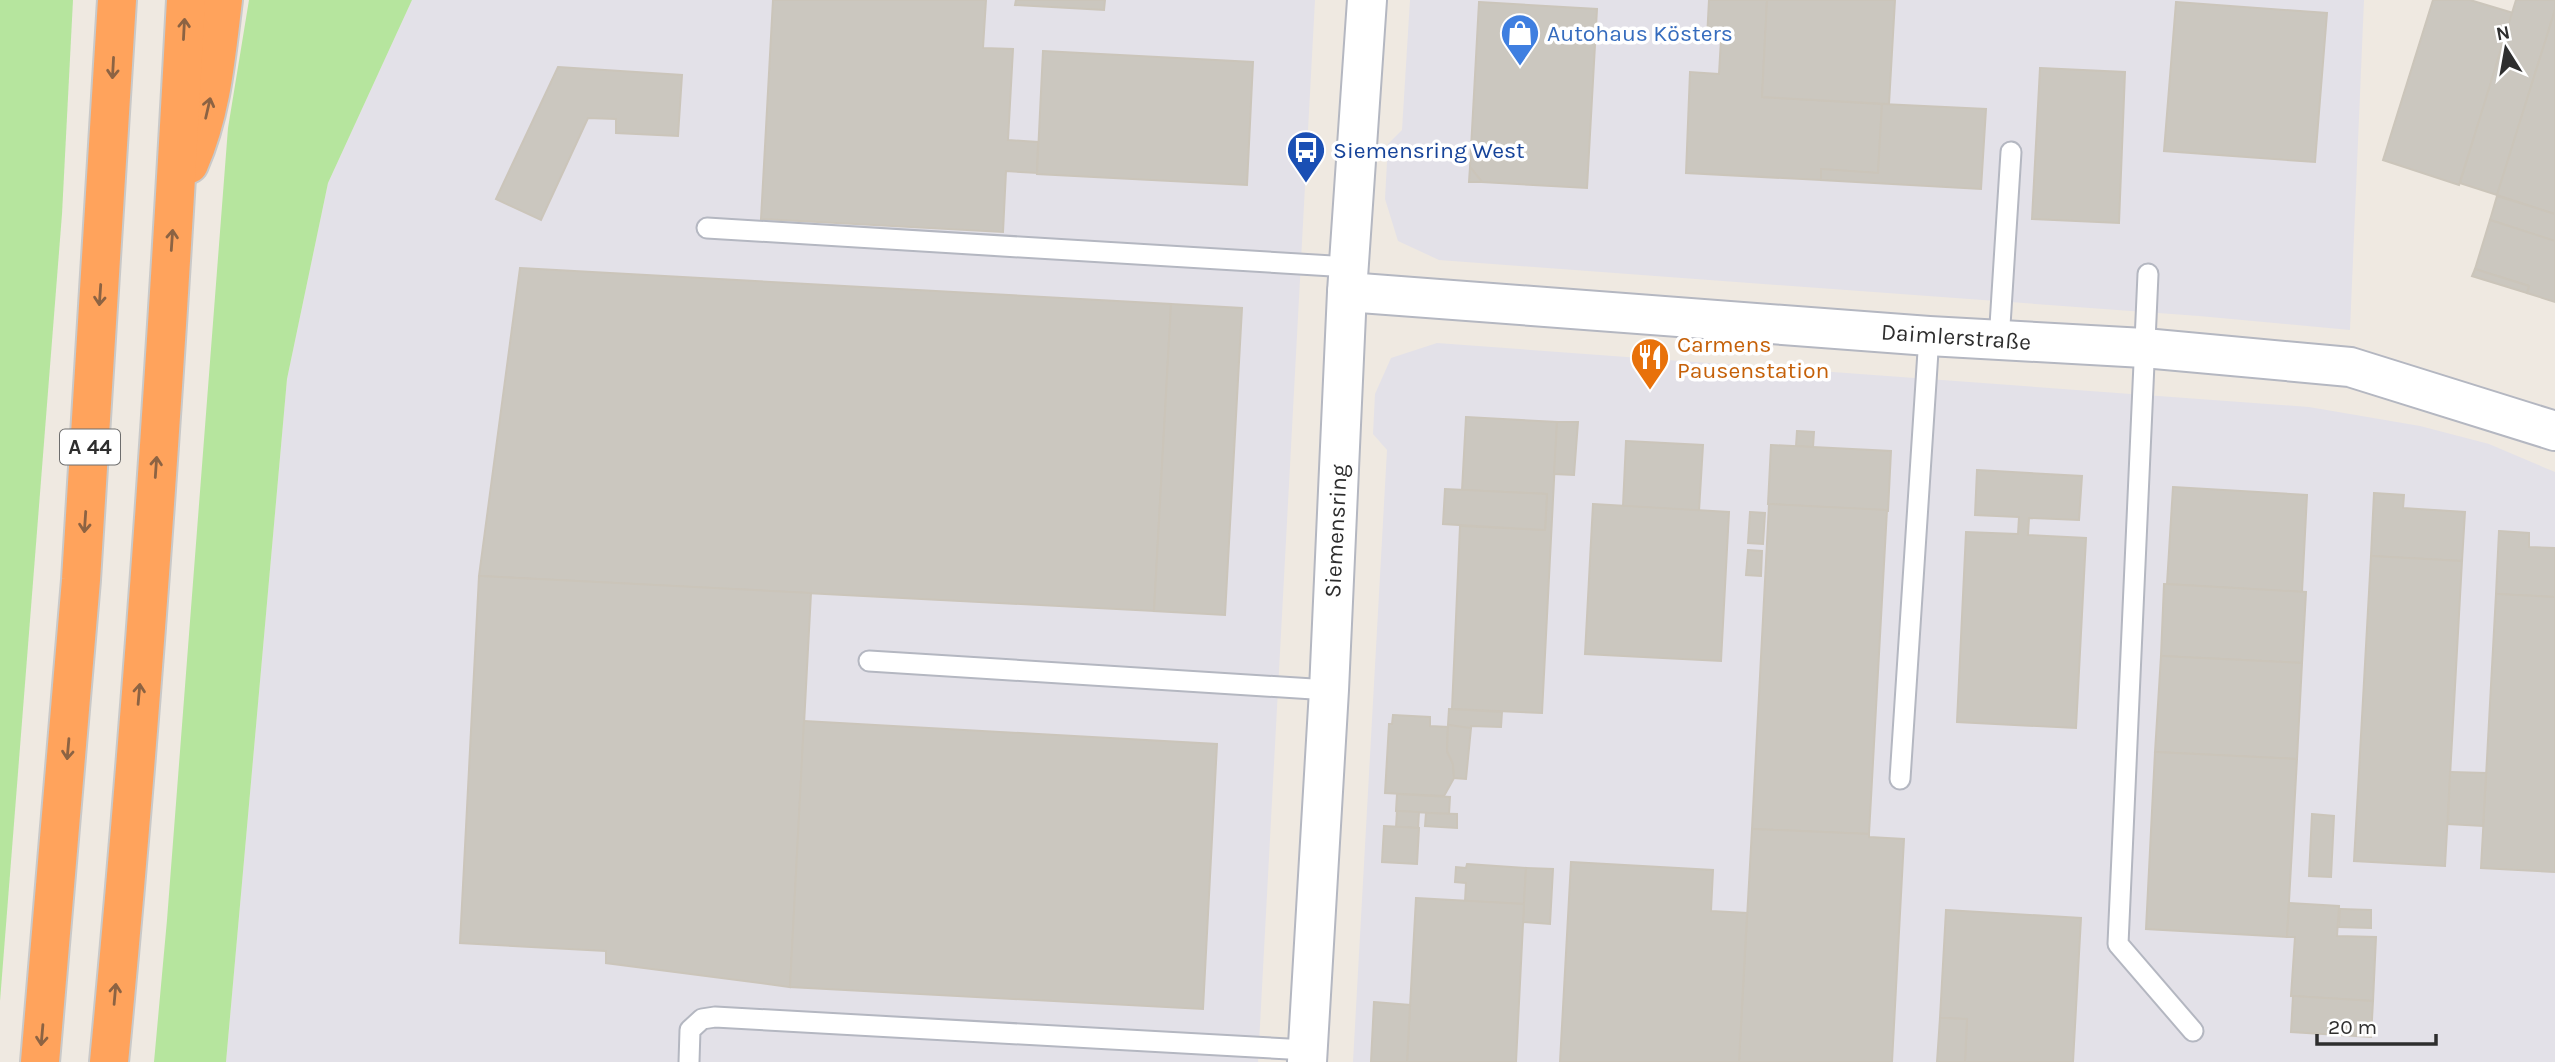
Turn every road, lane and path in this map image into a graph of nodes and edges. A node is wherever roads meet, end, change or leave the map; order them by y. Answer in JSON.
{"nodes":[{"id":1,"x":117,"y":0,"type":"edge"},
{"id":2,"x":186,"y":0,"type":"edge"},
{"id":3,"x":223,"y":0,"type":"edge"},
{"id":4,"x":1367,"y":0,"type":"edge"},
{"id":5,"x":2011,"y":152,"type":"dead end"},
{"id":6,"x":176,"y":195,"type":"junction"},
{"id":7,"x":707,"y":228,"type":"dead end"},
{"id":8,"x":2148,"y":274,"type":"dead end"},
{"id":9,"x":1348,"y":280,"type":"junction"},
{"id":10,"x":1929,"y":336,"type":"junction"},
{"id":11,"x":1999,"y":341,"type":"junction"},
{"id":12,"x":2144,"y":348,"type":"junction"},
{"id":13,"x":2555,"y":431,"type":"edge"},
{"id":14,"x":869,"y":661,"type":"dead end"},
{"id":15,"x":1329,"y":690,"type":"junction"},
{"id":16,"x":1900,"y":779,"type":"dead end"},
{"id":17,"x":2193,"y":1031,"type":"dead end"},
{"id":18,"x":1307,"y":1056,"type":"edge"},
{"id":19,"x":40,"y":1062,"type":"edge"},
{"id":20,"x":109,"y":1062,"type":"edge"},
{"id":21,"x":689,"y":1062,"type":"edge"}],
"edges":[{"from":1,"to":19,"type":"highway","number":"A 44","one_way":true},
{"from":6,"to":2,"type":"highway","one_way":true},
{"from":6,"to":3,"type":"highway","one_way":true},
{"from":4,"to":9,"type":"street","name":"Siemensring"},
{"from":5,"to":11,"type":"lane"},
{"from":20,"to":6,"type":"highway","one_way":true},
{"from":7,"to":9,"type":"lane"},
{"from":8,"to":12,"type":"lane"},
{"from":9,"to":10,"type":"street","name":"Daimlerstraße"},
{"from":9,"to":15,"type":"street","name":"Siemensring"},
{"from":10,"to":11,"type":"street","name":"Daimlerstraße"},
{"from":10,"to":16,"type":"lane"},
{"from":11,"to":12,"type":"street","name":"Daimlerstraße"},
{"from":12,"to":13,"type":"street","name":"Daimlerstraße"},
{"from":12,"to":17,"type":"lane"},
{"from":14,"to":15,"type":"lane"},
{"from":15,"to":18,"type":"street","name":"Siemensring"},
{"from":18,"to":21,"type":"lane"}]}
